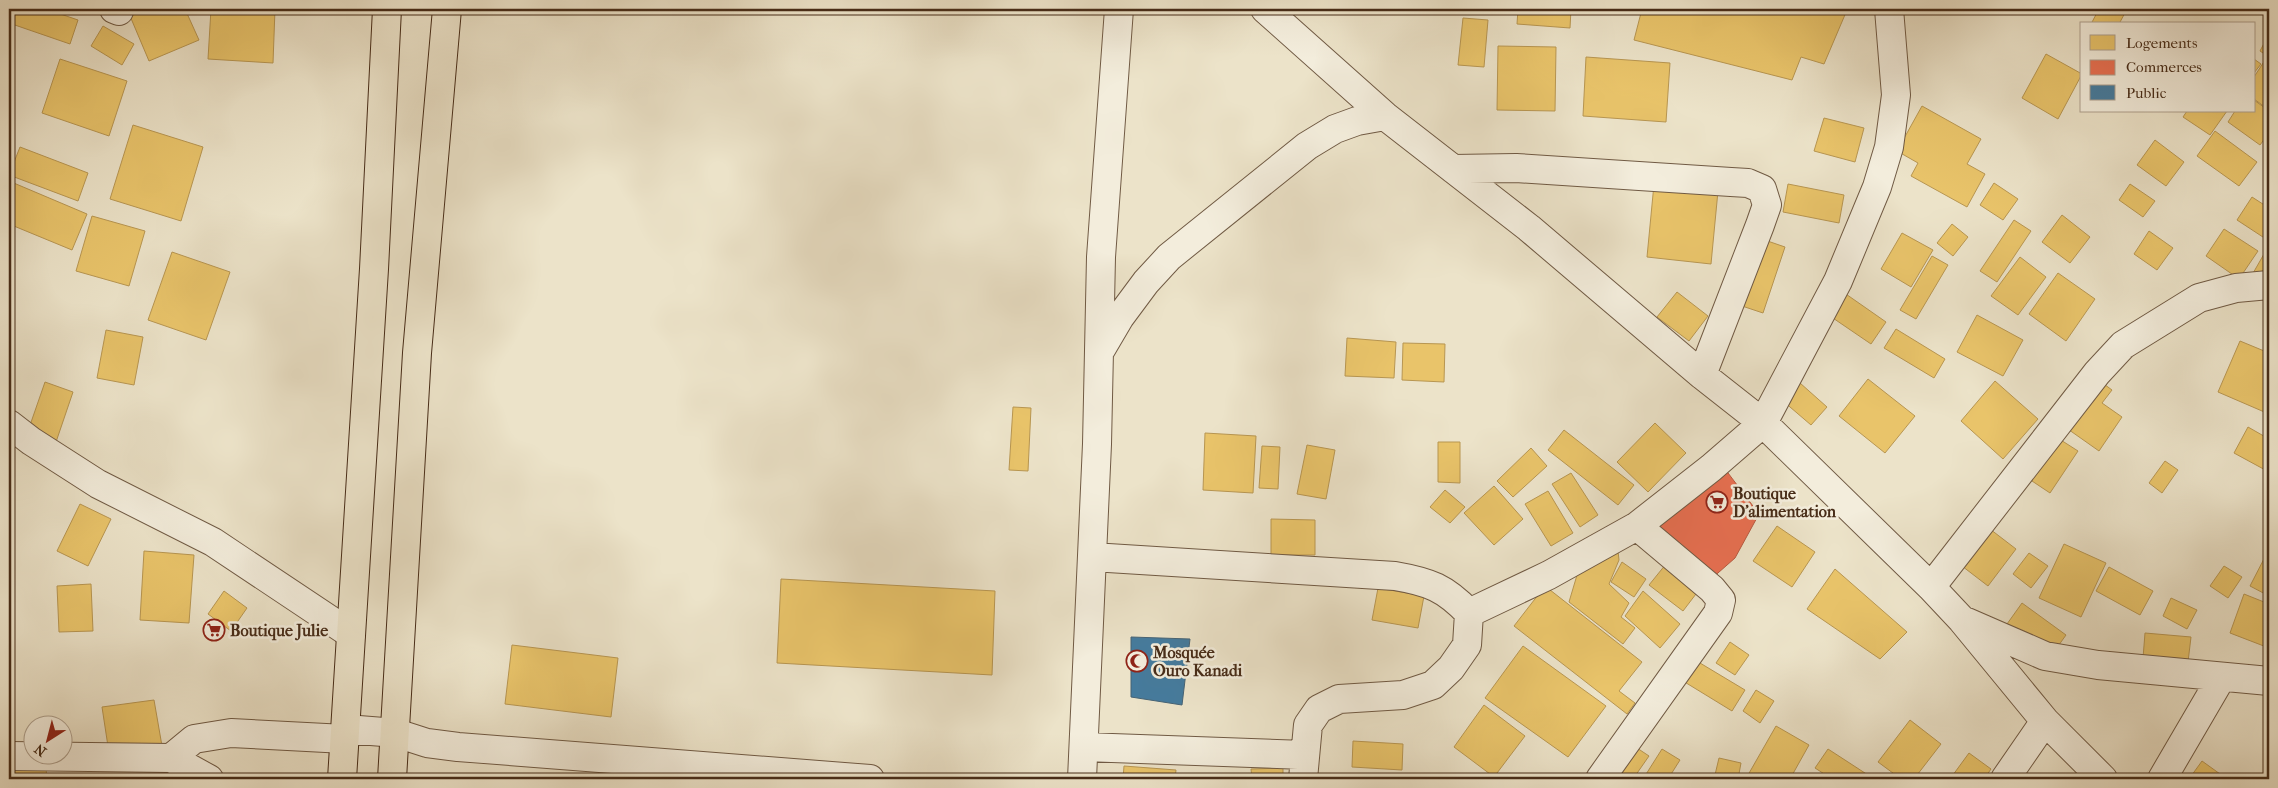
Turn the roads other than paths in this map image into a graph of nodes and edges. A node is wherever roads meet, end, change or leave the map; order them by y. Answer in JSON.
{"nodes":[{"id":1,"x":387,"y":9,"type":"edge"},
{"id":2,"x":447,"y":9,"type":"edge"},
{"id":3,"x":1119,"y":9,"type":"edge"},
{"id":4,"x":1265,"y":9,"type":"edge"},
{"id":5,"x":1889,"y":9,"type":"edge"},
{"id":6,"x":1385,"y":116,"type":"junction"},
{"id":7,"x":1453,"y":169,"type":"junction"},
{"id":8,"x":2269,"y":285,"type":"edge"},
{"id":9,"x":1100,"y":353,"type":"junction"},
{"id":10,"x":1702,"y":375,"type":"junction"},
{"id":11,"x":1763,"y":423,"type":"junction"},
{"id":12,"x":9,"y":424,"type":"edge"},
{"id":13,"x":1636,"y":526,"type":"junction"},
{"id":14,"x":1092,"y":557,"type":"junction"},
{"id":15,"x":1931,"y":587,"type":"junction"},
{"id":16,"x":1469,"y":613,"type":"junction"},
{"id":17,"x":1962,"y":620,"type":"junction"},
{"id":18,"x":352,"y":634,"type":"junction"},
{"id":19,"x":2221,"y":678,"type":"junction"},
{"id":20,"x":2269,"y":681,"type":"edge"},
{"id":21,"x":2045,"y":721,"type":"junction"},
{"id":22,"x":396,"y":733,"type":"junction"},
{"id":23,"x":346,"y":734,"type":"junction"},
{"id":24,"x":1084,"y":747,"type":"junction"},
{"id":25,"x":9,"y":756,"type":"edge"},
{"id":26,"x":170,"y":758,"type":"junction"},
{"id":27,"x":1304,"y":767,"type":"edge"},
{"id":28,"x":209,"y":779,"type":"edge"},
{"id":29,"x":342,"y":779,"type":"edge"},
{"id":30,"x":392,"y":779,"type":"edge"},
{"id":31,"x":870,"y":779,"type":"edge"},
{"id":32,"x":1082,"y":779,"type":"edge"},
{"id":33,"x":1600,"y":779,"type":"edge"},
{"id":34,"x":2005,"y":779,"type":"edge"},
{"id":35,"x":2103,"y":779,"type":"edge"},
{"id":36,"x":2162,"y":779,"type":"edge"}],
"edges":[{"from":1,"to":18,"type":"main road"},
{"from":2,"to":22,"type":"main road"},
{"from":3,"to":9,"type":"street"},
{"from":4,"to":6,"type":"street"},
{"from":5,"to":11,"type":"street"},
{"from":6,"to":7,"type":"street"},
{"from":6,"to":9,"type":"street"},
{"from":7,"to":10,"type":"street"},
{"from":7,"to":10,"type":"street"},
{"from":8,"to":15,"type":"street"},
{"from":9,"to":14,"type":"street"},
{"from":10,"to":11,"type":"street"},
{"from":11,"to":13,"type":"street"},
{"from":11,"to":15,"type":"street"},
{"from":12,"to":18,"type":"street"},
{"from":13,"to":16,"type":"street"},
{"from":13,"to":33,"type":"street"},
{"from":14,"to":16,"type":"street"},
{"from":14,"to":24,"type":"street"},
{"from":15,"to":17,"type":"street"},
{"from":16,"to":27,"type":"street"},
{"from":17,"to":19,"type":"street"},
{"from":17,"to":21,"type":"street"},
{"from":18,"to":23,"type":"main road"},
{"from":19,"to":20,"type":"street"},
{"from":19,"to":36,"type":"street"},
{"from":21,"to":34,"type":"street"},
{"from":21,"to":35,"type":"street"},
{"from":22,"to":23,"type":"street"},
{"from":22,"to":30,"type":"main road"},
{"from":22,"to":31,"type":"street"},
{"from":23,"to":26,"type":"street"},
{"from":23,"to":29,"type":"main road"},
{"from":24,"to":27,"type":"street"},
{"from":24,"to":32,"type":"street"},
{"from":25,"to":26,"type":"street"},
{"from":26,"to":28,"type":"street"}]}
